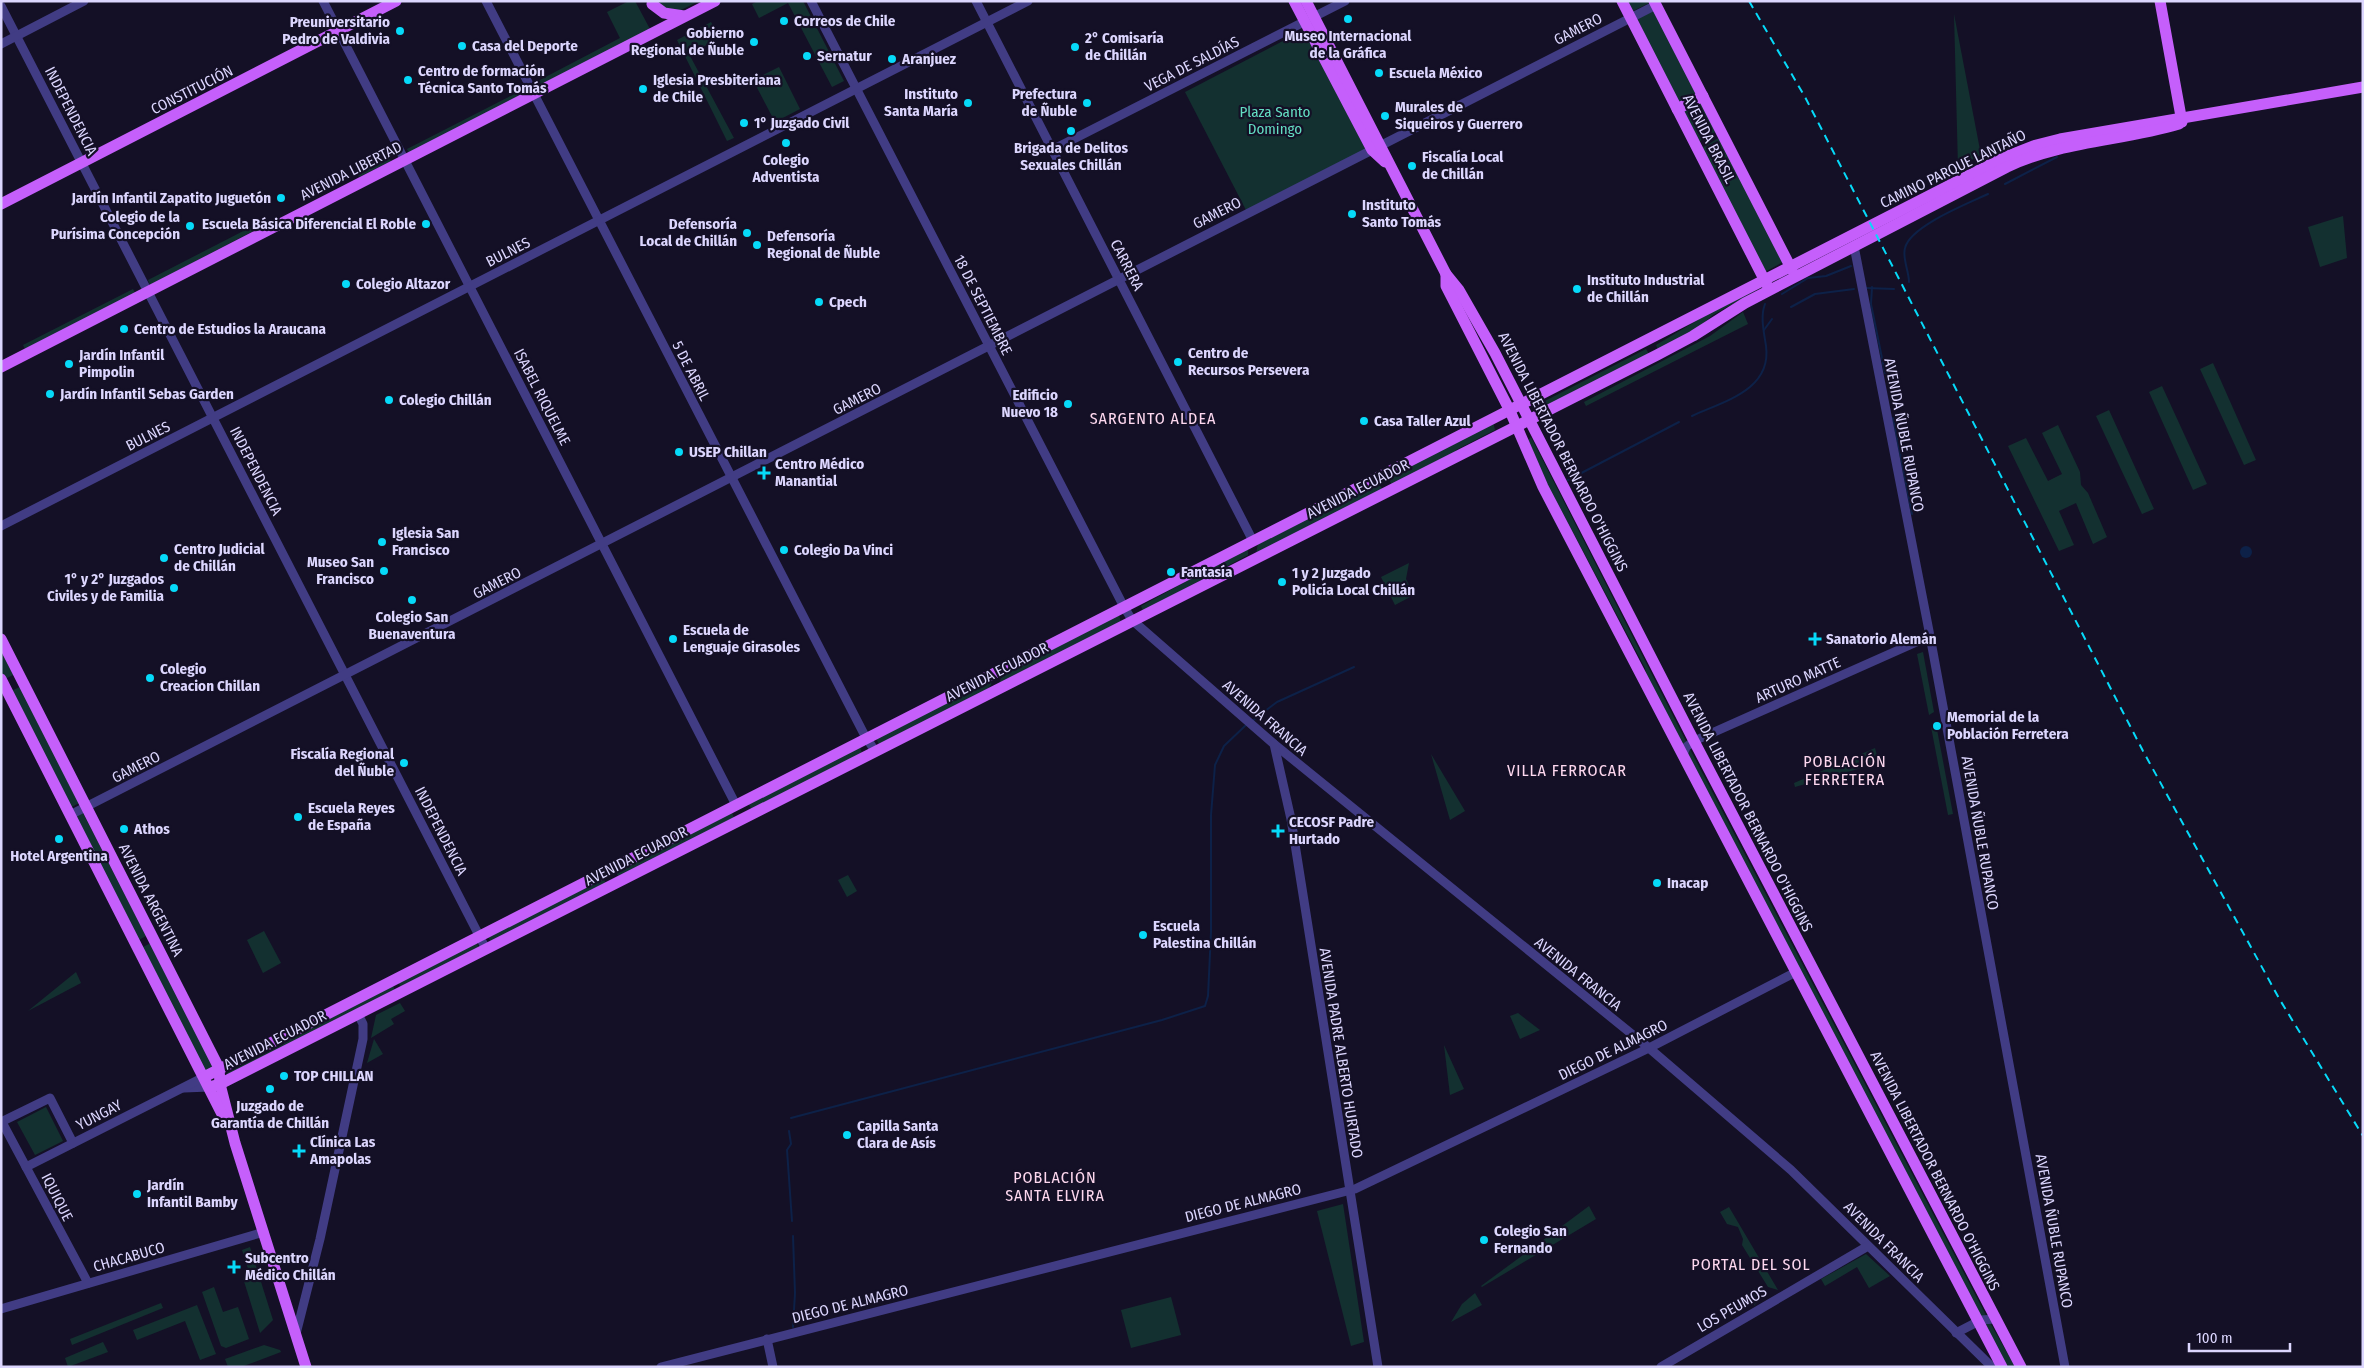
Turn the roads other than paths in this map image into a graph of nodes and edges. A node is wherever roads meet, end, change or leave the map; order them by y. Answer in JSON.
{"nodes":[{"id":1,"x":84,"y":1,"type":"edge"},
{"id":2,"x":323,"y":1,"type":"edge"},
{"id":3,"x":396,"y":1,"type":"edge"},
{"id":4,"x":486,"y":1,"type":"edge"},
{"id":5,"x":715,"y":1,"type":"edge"},
{"id":6,"x":811,"y":1,"type":"edge"},
{"id":7,"x":976,"y":1,"type":"edge"},
{"id":8,"x":1028,"y":1,"type":"edge"},
{"id":9,"x":1294,"y":1,"type":"edge"},
{"id":10,"x":1306,"y":1,"type":"edge"},
{"id":11,"x":1345,"y":1,"type":"edge"},
{"id":12,"x":1622,"y":1,"type":"edge"},
{"id":13,"x":2160,"y":1,"type":"edge"},
{"id":14,"x":1655,"y":3,"type":"edge"},
{"id":15,"x":652,"y":4,"type":"dead end"},
{"id":16,"x":1,"y":6,"type":"edge"},
{"id":17,"x":686,"y":16,"type":"junction"},
{"id":18,"x":1630,"y":18,"type":"junction"},
{"id":19,"x":1310,"y":19,"type":"junction"},
{"id":20,"x":987,"y":22,"type":"junction"},
{"id":21,"x":338,"y":32,"type":"junction"},
{"id":22,"x":17,"y":36,"type":"junction"},
{"id":23,"x":1,"y":44,"type":"edge"},
{"id":24,"x":2363,"y":87,"type":"edge"},
{"id":25,"x":856,"y":89,"type":"junction"},
{"id":26,"x":533,"y":94,"type":"junction"},
{"id":27,"x":1703,"y":96,"type":"junction"},
{"id":28,"x":1677,"y":109,"type":"junction"},
{"id":29,"x":2182,"y":120,"type":"junction"},
{"id":30,"x":1377,"y":147,"type":"junction"},
{"id":31,"x":1052,"y":150,"type":"junction"},
{"id":32,"x":405,"y":160,"type":"junction"},
{"id":33,"x":82,"y":163,"type":"junction"},
{"id":34,"x":1,"y":204,"type":"edge"},
{"id":35,"x":599,"y":221,"type":"junction"},
{"id":36,"x":1854,"y":246,"type":"junction"},
{"id":37,"x":1790,"y":265,"type":"junction"},
{"id":38,"x":1446,"y":274,"type":"junction"},
{"id":39,"x":1795,"y":276,"type":"junction"},
{"id":40,"x":1118,"y":279,"type":"junction"},
{"id":41,"x":1764,"y":279,"type":"junction"},
{"id":42,"x":470,"y":286,"type":"junction"},
{"id":43,"x":1770,"y":290,"type":"junction"},
{"id":44,"x":148,"y":293,"type":"junction"},
{"id":45,"x":989,"y":347,"type":"junction"},
{"id":46,"x":1,"y":367,"type":"edge"},
{"id":47,"x":1522,"y":405,"type":"junction"},
{"id":48,"x":1510,"y":411,"type":"junction"},
{"id":49,"x":213,"y":418,"type":"junction"},
{"id":50,"x":1529,"y":419,"type":"junction"},
{"id":51,"x":1516,"y":426,"type":"junction"},
{"id":52,"x":732,"y":478,"type":"junction"},
{"id":53,"x":1,"y":526,"type":"edge"},
{"id":54,"x":1252,"y":541,"type":"junction"},
{"id":55,"x":602,"y":545,"type":"junction"},
{"id":56,"x":1248,"y":561,"type":"junction"},
{"id":57,"x":1124,"y":608,"type":"junction"},
{"id":58,"x":1132,"y":620,"type":"junction"},
{"id":59,"x":1930,"y":636,"type":"junction"},
{"id":60,"x":1,"y":639,"type":"edge"},
{"id":61,"x":994,"y":673,"type":"junction"},
{"id":62,"x":345,"y":676,"type":"junction"},
{"id":63,"x":1,"y":679,"type":"edge"},
{"id":64,"x":988,"y":694,"type":"junction"},
{"id":65,"x":866,"y":738,"type":"junction"},
{"id":66,"x":1694,"y":741,"type":"junction"},
{"id":67,"x":1274,"y":744,"type":"junction"},
{"id":68,"x":875,"y":751,"type":"junction"},
{"id":69,"x":1683,"y":755,"type":"junction"},
{"id":70,"x":1708,"y":767,"type":"junction"},
{"id":71,"x":1693,"y":775,"type":"junction"},
{"id":72,"x":740,"y":802,"type":"junction"},
{"id":73,"x":87,"y":807,"type":"junction"},
{"id":74,"x":754,"y":813,"type":"junction"},
{"id":75,"x":70,"y":815,"type":"junction"},
{"id":76,"x":480,"y":936,"type":"junction"},
{"id":77,"x":486,"y":949,"type":"junction"},
{"id":78,"x":1796,"y":972,"type":"junction"},
{"id":79,"x":358,"y":1014,"type":"junction"},
{"id":80,"x":1648,"y":1048,"type":"junction"},
{"id":81,"x":219,"y":1068,"type":"junction"},
{"id":82,"x":206,"y":1082,"type":"junction"},
{"id":83,"x":220,"y":1084,"type":"junction"},
{"id":84,"x":2,"y":1122,"type":"edge"},
{"id":85,"x":73,"y":1143,"type":"junction"},
{"id":86,"x":235,"y":1143,"type":"junction"},
{"id":87,"x":1908,"y":1151,"type":"junction"},
{"id":88,"x":1892,"y":1156,"type":"junction"},
{"id":89,"x":26,"y":1167,"type":"junction"},
{"id":90,"x":1349,"y":1190,"type":"junction"},
{"id":91,"x":264,"y":1232,"type":"junction"},
{"id":92,"x":1868,"y":1246,"type":"junction"},
{"id":93,"x":88,"y":1283,"type":"junction"},
{"id":94,"x":1,"y":1309,"type":"edge"},
{"id":95,"x":1995,"y":1319,"type":"junction"},
{"id":96,"x":1978,"y":1321,"type":"junction"},
{"id":97,"x":1956,"y":1333,"type":"junction"},
{"id":98,"x":296,"y":1334,"type":"junction"},
{"id":99,"x":767,"y":1339,"type":"junction"},
{"id":100,"x":306,"y":1367,"type":"edge"},
{"id":101,"x":661,"y":1367,"type":"edge"},
{"id":102,"x":773,"y":1367,"type":"edge"},
{"id":103,"x":1378,"y":1367,"type":"edge"},
{"id":104,"x":1661,"y":1367,"type":"edge"},
{"id":105,"x":1992,"y":1367,"type":"edge"},
{"id":106,"x":2002,"y":1367,"type":"edge"},
{"id":107,"x":2021,"y":1367,"type":"edge"},
{"id":108,"x":2065,"y":1367,"type":"edge"}],
"edges":[{"from":1,"to":22,"type":"street"},
{"from":2,"to":21,"type":"street","name":"ISABEL RIQUELME"},
{"from":3,"to":21,"type":"main road","name":"CONSTITUCIÓN"},
{"from":4,"to":26,"type":"street","name":"5 DE ABRIL"},
{"from":5,"to":17,"type":"main road","name":"AVENIDA LIBERTAD"},
{"from":6,"to":25,"type":"street","name":"18 DE SEPTIEMBRE"},
{"from":7,"to":20,"type":"street","name":"CARRERA"},
{"from":8,"to":20,"type":"street","name":"BULNES"},
{"from":9,"to":19,"type":"main road","name":"AVENIDA LIBERTADOR BERNARDO O'HIGGINS"},
{"from":10,"to":19,"type":"main road","name":"AVENIDA LIBERTADOR BERNARDO O'HIGGINS"},
{"from":11,"to":19,"type":"street","name":"VEGA DE SALDÍAS"},
{"from":12,"to":18,"type":"main road","name":"AVENIDA BRASIL"},
{"from":13,"to":29,"type":"main road"},
{"from":14,"to":18,"type":"street","name":"GAMERO"},
{"from":14,"to":27,"type":"main road","name":"AVENIDA BRASIL"},
{"from":15,"to":17,"type":"main road"},
{"from":16,"to":22,"type":"street","name":"INDEPENDENCIA"},
{"from":17,"to":26,"type":"main road","name":"AVENIDA LIBERTAD"},
{"from":18,"to":28,"type":"main road","name":"AVENIDA BRASIL"},
{"from":18,"to":30,"type":"street","name":"GAMERO"},
{"from":19,"to":30,"type":"main road","name":"AVENIDA LIBERTADOR BERNARDO O'HIGGINS"},
{"from":19,"to":31,"type":"street","name":"VEGA DE SALDÍAS"},
{"from":20,"to":25,"type":"street","name":"BULNES"},
{"from":20,"to":31,"type":"street","name":"CARRERA"},
{"from":21,"to":32,"type":"street","name":"ISABEL RIQUELME"},
{"from":21,"to":33,"type":"main road","name":"CONSTITUCIÓN"},
{"from":22,"to":23,"type":"street"},
{"from":22,"to":33,"type":"street","name":"INDEPENDENCIA"},
{"from":24,"to":29,"type":"main road","name":"CAMINO PARQUE LANTAÑO"},
{"from":25,"to":35,"type":"street","name":"BULNES"},
{"from":25,"to":45,"type":"street","name":"18 DE SEPTIEMBRE"},
{"from":26,"to":32,"type":"main road","name":"AVENIDA LIBERTAD"},
{"from":26,"to":35,"type":"street","name":"5 DE ABRIL"},
{"from":27,"to":28,"type":"main road"},
{"from":27,"to":37,"type":"main road","name":"AVENIDA BRASIL"},
{"from":28,"to":41,"type":"main road","name":"AVENIDA BRASIL"},
{"from":29,"to":36,"type":"main road","name":"CAMINO PARQUE LANTAÑO"},
{"from":29,"to":37,"type":"main road","name":"CAMINO PARQUE LANTAÑO"},
{"from":30,"to":38,"type":"main road","name":"AVENIDA LIBERTADOR BERNARDO O'HIGGINS"},
{"from":30,"to":40,"type":"street","name":"GAMERO"},
{"from":31,"to":40,"type":"street","name":"CARRERA"},
{"from":32,"to":42,"type":"street","name":"ISABEL RIQUELME"},
{"from":32,"to":44,"type":"main road","name":"AVENIDA LIBERTAD"},
{"from":33,"to":34,"type":"main road","name":"CONSTITUCIÓN"},
{"from":33,"to":44,"type":"street","name":"INDEPENDENCIA"},
{"from":35,"to":42,"type":"street","name":"BULNES"},
{"from":35,"to":52,"type":"street","name":"5 DE ABRIL"},
{"from":36,"to":39,"type":"main road","name":"CAMINO PARQUE LANTAÑO"},
{"from":36,"to":59,"type":"street","name":"AVENIDA ÑUBLE RUPANCO"},
{"from":37,"to":39,"type":"main road","name":"AVENIDA BRASIL"},
{"from":37,"to":41,"type":"main road","name":"AVENIDA ECUADOR"},
{"from":38,"to":47,"type":"main road","name":"AVENIDA LIBERTADOR BERNARDO O'HIGGINS"},
{"from":38,"to":48,"type":"main road","name":"AVENIDA LIBERTADOR BERNARDO O'HIGGINS"},
{"from":39,"to":43,"type":"main road","name":"AVENIDA ECUADOR"},
{"from":40,"to":45,"type":"street","name":"GAMERO"},
{"from":40,"to":54,"type":"street","name":"CARRERA"},
{"from":41,"to":43,"type":"main road","name":"AVENIDA BRASIL"},
{"from":41,"to":47,"type":"main road","name":"AVENIDA ECUADOR"},
{"from":42,"to":49,"type":"street","name":"BULNES"},
{"from":42,"to":55,"type":"street","name":"ISABEL RIQUELME"},
{"from":43,"to":50,"type":"main road","name":"AVENIDA ECUADOR"},
{"from":44,"to":46,"type":"main road","name":"AVENIDA LIBERTAD"},
{"from":44,"to":49,"type":"street","name":"INDEPENDENCIA"},
{"from":45,"to":52,"type":"street","name":"GAMERO"},
{"from":45,"to":57,"type":"street","name":"18 DE SEPTIEMBRE"},
{"from":47,"to":48,"type":"main road","name":"AVENIDA ECUADOR"},
{"from":47,"to":50,"type":"main road","name":"AVENIDA LIBERTADOR BERNARDO O'HIGGINS"},
{"from":48,"to":51,"type":"main road","name":"AVENIDA LIBERTADOR BERNARDO O'HIGGINS"},
{"from":48,"to":54,"type":"main road","name":"AVENIDA ECUADOR"},
{"from":49,"to":53,"type":"street","name":"BULNES"},
{"from":49,"to":62,"type":"street","name":"INDEPENDENCIA"},
{"from":50,"to":51,"type":"main road","name":"AVENIDA ECUADOR"},
{"from":50,"to":66,"type":"main road","name":"AVENIDA LIBERTADOR BERNARDO O'HIGGINS"},
{"from":51,"to":56,"type":"main road","name":"AVENIDA ECUADOR"},
{"from":51,"to":69,"type":"main road","name":"AVENIDA LIBERTADOR BERNARDO O'HIGGINS"},
{"from":52,"to":55,"type":"street","name":"GAMERO"},
{"from":52,"to":65,"type":"street","name":"5 DE ABRIL"},
{"from":54,"to":56,"type":"main road"},
{"from":54,"to":57,"type":"main road","name":"AVENIDA ECUADOR"},
{"from":55,"to":62,"type":"street","name":"GAMERO"},
{"from":55,"to":72,"type":"street","name":"ISABEL RIQUELME"},
{"from":56,"to":58,"type":"main road","name":"AVENIDA ECUADOR"},
{"from":57,"to":58,"type":"street","name":"18 DE SEPTIEMBRE"},
{"from":57,"to":61,"type":"main road","name":"AVENIDA ECUADOR"},
{"from":58,"to":64,"type":"main road","name":"AVENIDA ECUADOR"},
{"from":58,"to":67,"type":"street","name":"AVENIDA FRANCIA"},
{"from":59,"to":66,"type":"street","name":"ARTURO MATTE"},
{"from":59,"to":108,"type":"street","name":"AVENIDA ÑUBLE RUPANCO"},
{"from":60,"to":73,"type":"main road","name":"AVENIDA ARGENTINA"},
{"from":61,"to":64,"type":"main road"},
{"from":61,"to":65,"type":"main road","name":"AVENIDA ECUADOR"},
{"from":62,"to":73,"type":"street","name":"GAMERO"},
{"from":62,"to":76,"type":"street","name":"INDEPENDENCIA"},
{"from":63,"to":75,"type":"main road"},
{"from":64,"to":68,"type":"main road","name":"AVENIDA ECUADOR"},
{"from":65,"to":68,"type":"street","name":"5 DE ABRIL"},
{"from":65,"to":72,"type":"main road","name":"AVENIDA ECUADOR"},
{"from":66,"to":69,"type":"street","name":"ARTURO MATTE"},
{"from":66,"to":70,"type":"main road","name":"AVENIDA LIBERTADOR BERNARDO O'HIGGINS"},
{"from":67,"to":80,"type":"street","name":"AVENIDA FRANCIA"},
{"from":67,"to":90,"type":"street","name":"AVENIDA PADRE ALBERTO HURTADO"},
{"from":68,"to":74,"type":"main road","name":"AVENIDA ECUADOR"},
{"from":69,"to":71,"type":"main road","name":"AVENIDA LIBERTADOR BERNARDO O'HIGGINS"},
{"from":70,"to":71,"type":"main road"},
{"from":70,"to":87,"type":"main road","name":"AVENIDA LIBERTADOR BERNARDO O'HIGGINS"},
{"from":71,"to":78,"type":"main road","name":"AVENIDA LIBERTADOR BERNARDO O'HIGGINS"},
{"from":72,"to":74,"type":"main road"},
{"from":72,"to":76,"type":"main road","name":"AVENIDA ECUADOR"},
{"from":73,"to":75,"type":"street","name":"GAMERO"},
{"from":73,"to":81,"type":"main road","name":"AVENIDA ARGENTINA"},
{"from":74,"to":77,"type":"main road","name":"AVENIDA ECUADOR"},
{"from":75,"to":82,"type":"main road"},
{"from":76,"to":77,"type":"street","name":"INDEPENDENCIA"},
{"from":76,"to":81,"type":"main road","name":"AVENIDA ECUADOR"},
{"from":77,"to":79,"type":"main road","name":"AVENIDA ECUADOR"},
{"from":78,"to":80,"type":"street","name":"DIEGO DE ALMAGRO"},
{"from":78,"to":88,"type":"main road","name":"AVENIDA LIBERTADOR BERNARDO O'HIGGINS"},
{"from":79,"to":83,"type":"main road","name":"AVENIDA ECUADOR"},
{"from":79,"to":98,"type":"street"},
{"from":80,"to":90,"type":"street","name":"DIEGO DE ALMAGRO"},
{"from":80,"to":92,"type":"street","name":"AVENIDA FRANCIA"},
{"from":81,"to":82,"type":"main road","name":"AVENIDA ECUADOR"},
{"from":81,"to":83,"type":"main road"},
{"from":82,"to":83,"type":"main road","name":"AVENIDA ECUADOR"},
{"from":82,"to":85,"type":"street","name":"YUNGAY"},
{"from":82,"to":86,"type":"main road"},
{"from":83,"to":86,"type":"main road"},
{"from":84,"to":85,"type":"street"},
{"from":84,"to":89,"type":"street","name":"IQUIQUE"},
{"from":85,"to":89,"type":"street","name":"YUNGAY"},
{"from":86,"to":91,"type":"main road"},
{"from":87,"to":88,"type":"main road"},
{"from":87,"to":95,"type":"main road","name":"AVENIDA LIBERTADOR BERNARDO O'HIGGINS"},
{"from":88,"to":96,"type":"main road","name":"AVENIDA LIBERTADOR BERNARDO O'HIGGINS"},
{"from":89,"to":93,"type":"street","name":"IQUIQUE"},
{"from":90,"to":99,"type":"street","name":"DIEGO DE ALMAGRO"},
{"from":90,"to":103,"type":"street","name":"AVENIDA PADRE ALBERTO HURTADO"},
{"from":91,"to":93,"type":"street","name":"CHACABUCO"},
{"from":91,"to":98,"type":"main road"},
{"from":92,"to":97,"type":"street","name":"AVENIDA FRANCIA"},
{"from":92,"to":104,"type":"street","name":"LOS PEUMOS"},
{"from":93,"to":94,"type":"street","name":"CHACABUCO"},
{"from":95,"to":96,"type":"street"},
{"from":95,"to":107,"type":"main road","name":"AVENIDA LIBERTADOR BERNARDO O'HIGGINS"},
{"from":96,"to":97,"type":"street"},
{"from":96,"to":106,"type":"main road","name":"AVENIDA LIBERTADOR BERNARDO O'HIGGINS"},
{"from":97,"to":105,"type":"street","name":"AVENIDA FRANCIA"},
{"from":98,"to":100,"type":"main road"},
{"from":99,"to":101,"type":"street","name":"DIEGO DE ALMAGRO"},
{"from":99,"to":102,"type":"street"}]}
